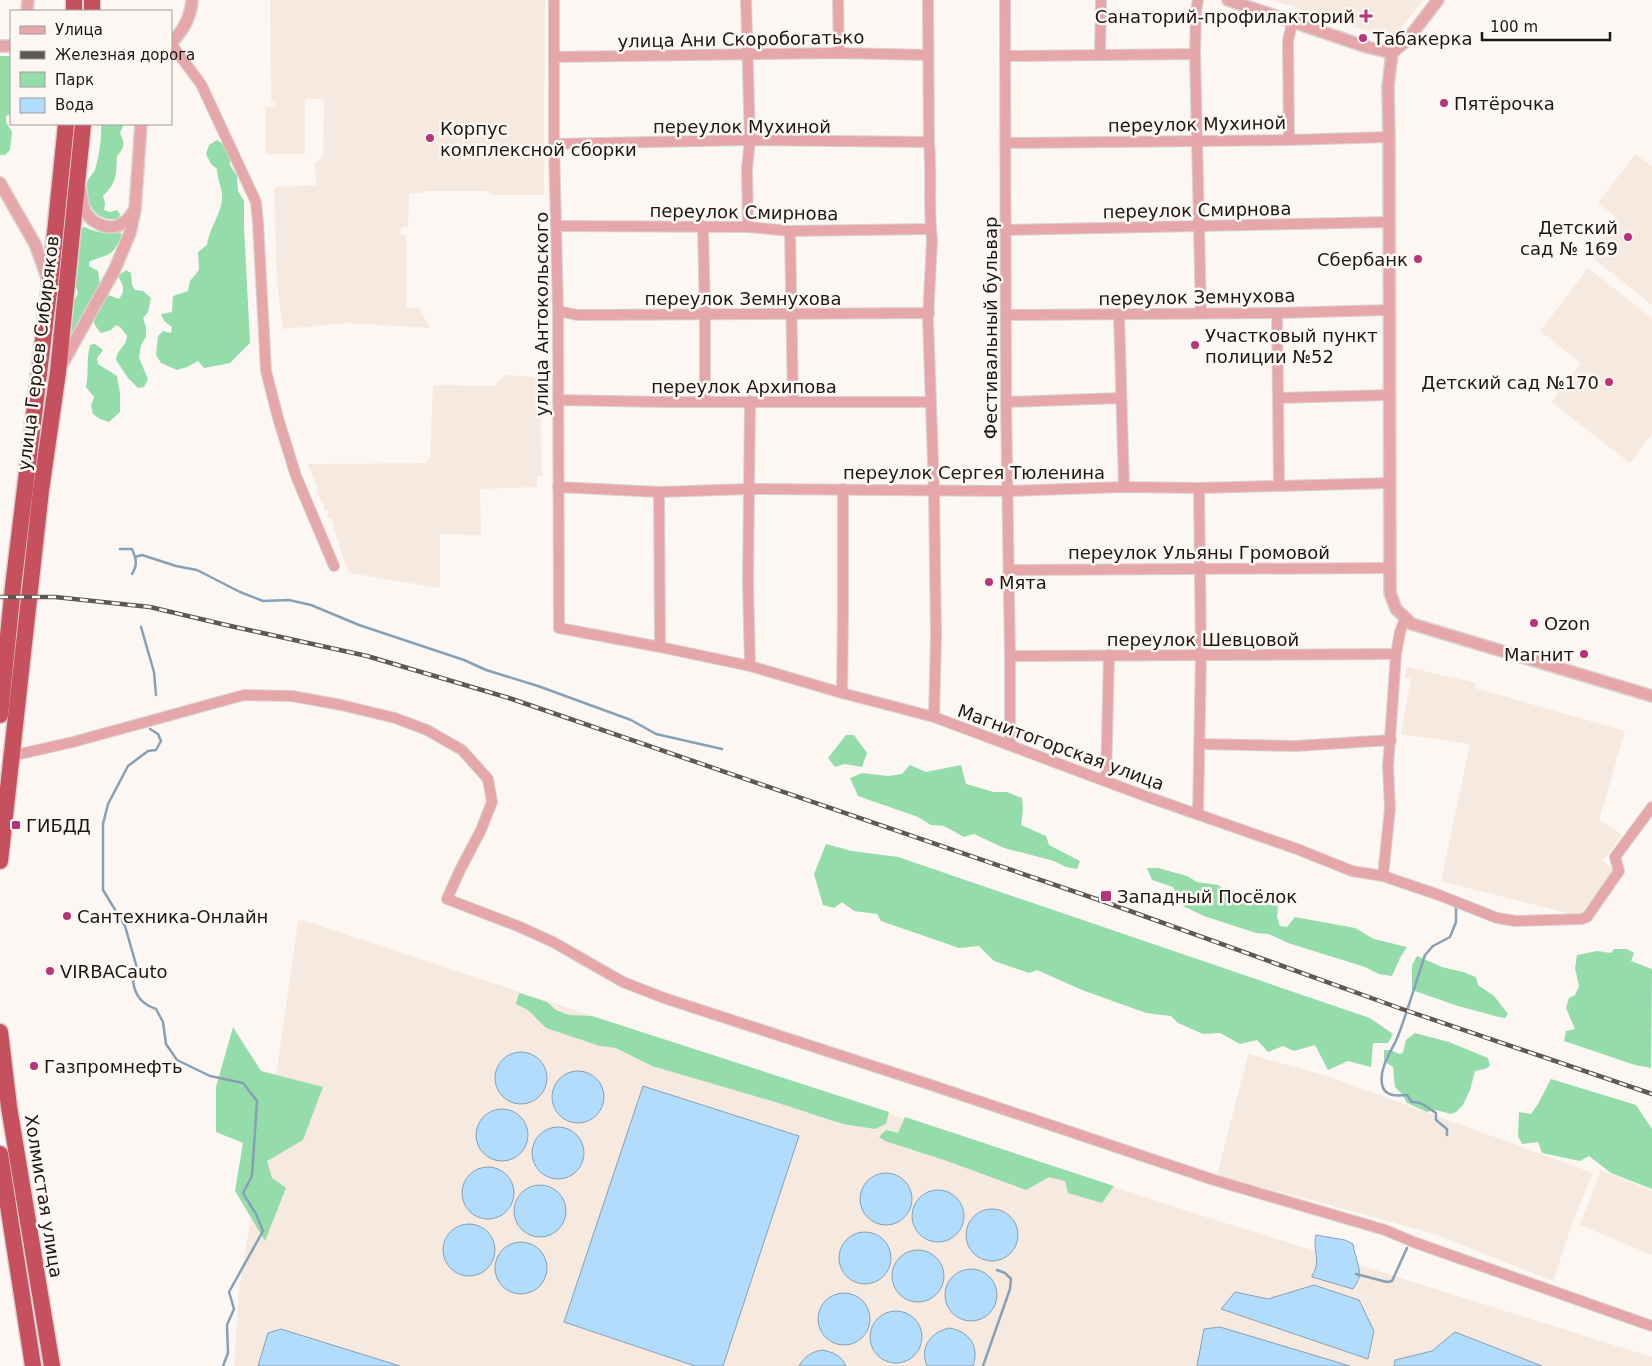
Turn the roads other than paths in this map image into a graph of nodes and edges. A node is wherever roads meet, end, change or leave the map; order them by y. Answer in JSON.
{"nodes":[{"id":1,"x":192,"y":0,"type":"edge"},
{"id":2,"x":554,"y":0,"type":"edge"},
{"id":3,"x":746,"y":0,"type":"edge"},
{"id":4,"x":838,"y":0,"type":"edge"},
{"id":5,"x":928,"y":0,"type":"edge"},
{"id":6,"x":1005,"y":0,"type":"edge"},
{"id":7,"x":1101,"y":0,"type":"edge"},
{"id":8,"x":1198,"y":0,"type":"edge"},
{"id":9,"x":1228,"y":0,"type":"edge"},
{"id":10,"x":1438,"y":0,"type":"edge"},
{"id":11,"x":1292,"y":23,"type":"junction"},
{"id":12,"x":172,"y":42,"type":"edge"},
{"id":13,"x":172,"y":44,"type":"edge"},
{"id":14,"x":839,"y":53,"type":"junction"},
{"id":15,"x":1392,"y":53,"type":"junction"},
{"id":16,"x":1100,"y":54,"type":"junction"},
{"id":17,"x":1195,"y":54,"type":"junction"},
{"id":18,"x":746,"y":55,"type":"junction"},
{"id":19,"x":928,"y":55,"type":"junction"},
{"id":20,"x":1005,"y":56,"type":"junction"},
{"id":21,"x":554,"y":57,"type":"junction"},
{"id":22,"x":66,"y":125,"type":"edge"},
{"id":23,"x":83,"y":125,"type":"edge"},
{"id":24,"x":141,"y":125,"type":"edge"},
{"id":25,"x":1389,"y":137,"type":"junction"},
{"id":26,"x":750,"y":140,"type":"junction"},
{"id":27,"x":1289,"y":140,"type":"junction"},
{"id":28,"x":1197,"y":141,"type":"junction"},
{"id":29,"x":929,"y":142,"type":"junction"},
{"id":30,"x":1006,"y":143,"type":"junction"},
{"id":31,"x":554,"y":144,"type":"junction"},
{"id":32,"x":78,"y":174,"type":"junction"},
{"id":33,"x":0,"y":183,"type":"edge"},
{"id":34,"x":135,"y":210,"type":"junction"},
{"id":35,"x":1389,"y":222,"type":"junction"},
{"id":36,"x":556,"y":226,"type":"junction"},
{"id":37,"x":703,"y":226,"type":"junction"},
{"id":38,"x":1199,"y":226,"type":"junction"},
{"id":39,"x":748,"y":227,"type":"junction"},
{"id":40,"x":930,"y":229,"type":"junction"},
{"id":41,"x":1005,"y":230,"type":"junction"},
{"id":42,"x":790,"y":231,"type":"junction"},
{"id":43,"x":50,"y":283,"type":"junction"},
{"id":44,"x":1389,"y":310,"type":"junction"},
{"id":45,"x":558,"y":311,"type":"junction"},
{"id":46,"x":1277,"y":312,"type":"junction"},
{"id":47,"x":929,"y":313,"type":"junction"},
{"id":48,"x":1201,"y":313,"type":"junction"},
{"id":49,"x":705,"y":314,"type":"junction"},
{"id":50,"x":1120,"y":314,"type":"junction"},
{"id":51,"x":792,"y":315,"type":"junction"},
{"id":52,"x":1006,"y":315,"type":"junction"},
{"id":53,"x":58,"y":372,"type":"junction"},
{"id":54,"x":1389,"y":395,"type":"junction"},
{"id":55,"x":1121,"y":398,"type":"junction"},
{"id":56,"x":1278,"y":398,"type":"junction"},
{"id":57,"x":558,"y":400,"type":"junction"},
{"id":58,"x":750,"y":401,"type":"junction"},
{"id":59,"x":705,"y":402,"type":"junction"},
{"id":60,"x":793,"y":402,"type":"junction"},
{"id":61,"x":930,"y":402,"type":"junction"},
{"id":62,"x":1006,"y":402,"type":"junction"},
{"id":63,"x":1390,"y":483,"type":"junction"},
{"id":64,"x":1280,"y":486,"type":"junction"},
{"id":65,"x":558,"y":487,"type":"junction"},
{"id":66,"x":1124,"y":487,"type":"junction"},
{"id":67,"x":1199,"y":488,"type":"junction"},
{"id":68,"x":750,"y":489,"type":"junction"},
{"id":69,"x":842,"y":489,"type":"junction"},
{"id":70,"x":934,"y":491,"type":"junction"},
{"id":71,"x":1007,"y":491,"type":"junction"},
{"id":72,"x":659,"y":492,"type":"junction"},
{"id":73,"x":334,"y":566,"type":"dead end"},
{"id":74,"x":1200,"y":568,"type":"junction"},
{"id":75,"x":1389,"y":568,"type":"junction"},
{"id":76,"x":1009,"y":570,"type":"junction"},
{"id":77,"x":1405,"y":619,"type":"junction"},
{"id":78,"x":560,"y":628,"type":"joint"},
{"id":79,"x":660,"y":647,"type":"junction"},
{"id":80,"x":1396,"y":654,"type":"junction"},
{"id":81,"x":1109,"y":655,"type":"junction"},
{"id":82,"x":1201,"y":655,"type":"junction"},
{"id":83,"x":1010,"y":656,"type":"junction"},
{"id":84,"x":750,"y":666,"type":"junction"},
{"id":85,"x":842,"y":693,"type":"junction"},
{"id":86,"x":1652,"y":696,"type":"edge"},
{"id":87,"x":0,"y":715,"type":"edge"},
{"id":88,"x":934,"y":718,"type":"junction"},
{"id":89,"x":1391,"y":740,"type":"junction"},
{"id":90,"x":1200,"y":744,"type":"junction"},
{"id":91,"x":1010,"y":745,"type":"junction"},
{"id":92,"x":11,"y":756,"type":"junction"},
{"id":93,"x":1106,"y":781,"type":"junction"},
{"id":94,"x":1652,"y":807,"type":"edge"},
{"id":95,"x":1198,"y":814,"type":"junction"},
{"id":96,"x":0,"y":861,"type":"edge"},
{"id":97,"x":1383,"y":876,"type":"junction"},
{"id":98,"x":0,"y":1032,"type":"edge"},
{"id":99,"x":0,"y":1154,"type":"edge"},
{"id":100,"x":1652,"y":1326,"type":"edge"},
{"id":101,"x":33,"y":1366,"type":"edge"},
{"id":102,"x":52,"y":1366,"type":"edge"}],
"edges":[{"from":1,"to":12,"type":"street"},
{"from":2,"to":21,"type":"street","name":"улица Антокольского"},
{"from":3,"to":18,"type":"street"},
{"from":4,"to":14,"type":"street"},
{"from":5,"to":19,"type":"street"},
{"from":6,"to":20,"type":"street","name":"Фестивальный бульвар"},
{"from":7,"to":16,"type":"street"},
{"from":8,"to":17,"type":"street"},
{"from":9,"to":11,"type":"street"},
{"from":10,"to":15,"type":"street"},
{"from":11,"to":15,"type":"street"},
{"from":11,"to":27,"type":"street"},
{"from":13,"to":73,"type":"street"},
{"from":14,"to":18,"type":"street","name":"улица Ани Скоробогатько"},
{"from":14,"to":19,"type":"street","name":"улица Ани Скоробогатько"},
{"from":15,"to":25,"type":"street"},
{"from":16,"to":17,"type":"street"},
{"from":16,"to":20,"type":"street"},
{"from":17,"to":28,"type":"street"},
{"from":18,"to":21,"type":"street","name":"улица Ани Скоробогатько"},
{"from":18,"to":26,"type":"street"},
{"from":19,"to":29,"type":"street"},
{"from":20,"to":30,"type":"street","name":"Фестивальный бульвар"},
{"from":21,"to":31,"type":"street","name":"улица Антокольского"},
{"from":22,"to":43,"type":"highway","name":"улица Героев Сибиряков"},
{"from":23,"to":32,"type":"highway","name":"улица Героев Сибиряков"},
{"from":24,"to":34,"type":"street"},
{"from":25,"to":27,"type":"street","name":"переулок Мухиной"},
{"from":25,"to":35,"type":"street"},
{"from":26,"to":29,"type":"street","name":"переулок Мухиной"},
{"from":26,"to":31,"type":"street","name":"переулок Мухиной"},
{"from":26,"to":39,"type":"street"},
{"from":27,"to":28,"type":"street","name":"переулок Мухиной"},
{"from":28,"to":30,"type":"street","name":"переулок Мухиной"},
{"from":28,"to":38,"type":"street"},
{"from":29,"to":40,"type":"street"},
{"from":30,"to":41,"type":"street","name":"Фестивальный бульвар"},
{"from":31,"to":36,"type":"street","name":"улица Антокольского"},
{"from":32,"to":34,"type":"street"},
{"from":32,"to":53,"type":"highway","name":"улица Героев Сибиряков"},
{"from":33,"to":43,"type":"street"},
{"from":34,"to":53,"type":"street"},
{"from":35,"to":38,"type":"street","name":"переулок Смирнова"},
{"from":35,"to":44,"type":"street"},
{"from":36,"to":37,"type":"street","name":"переулок Смирнова"},
{"from":36,"to":45,"type":"street","name":"улица Антокольского"},
{"from":37,"to":39,"type":"street","name":"переулок Смирнова"},
{"from":37,"to":49,"type":"street"},
{"from":38,"to":41,"type":"street","name":"переулок Смирнова"},
{"from":38,"to":48,"type":"street"},
{"from":39,"to":42,"type":"street","name":"переулок Смирнова"},
{"from":40,"to":42,"type":"street","name":"переулок Смирнова"},
{"from":40,"to":47,"type":"street"},
{"from":41,"to":52,"type":"street","name":"Фестивальный бульвар"},
{"from":42,"to":51,"type":"street"},
{"from":43,"to":87,"type":"highway","name":"улица Героев Сибиряков"},
{"from":44,"to":46,"type":"street","name":"переулок Земнухова"},
{"from":44,"to":54,"type":"street"},
{"from":45,"to":49,"type":"street","name":"переулок Земнухова"},
{"from":45,"to":57,"type":"street","name":"улица Антокольского"},
{"from":46,"to":48,"type":"street","name":"переулок Земнухова"},
{"from":46,"to":56,"type":"street"},
{"from":47,"to":51,"type":"street","name":"переулок Земнухова"},
{"from":47,"to":61,"type":"street"},
{"from":48,"to":50,"type":"street","name":"переулок Земнухова"},
{"from":49,"to":51,"type":"street","name":"переулок Земнухова"},
{"from":49,"to":59,"type":"street"},
{"from":50,"to":52,"type":"street","name":"переулок Земнухова"},
{"from":50,"to":55,"type":"street"},
{"from":51,"to":60,"type":"street"},
{"from":52,"to":62,"type":"street","name":"Фестивальный бульвар"},
{"from":53,"to":92,"type":"highway","name":"улица Героев Сибиряков"},
{"from":54,"to":56,"type":"street"},
{"from":54,"to":63,"type":"street"},
{"from":55,"to":62,"type":"street"},
{"from":55,"to":66,"type":"street"},
{"from":56,"to":64,"type":"street"},
{"from":57,"to":59,"type":"street","name":"переулок Архипова"},
{"from":57,"to":65,"type":"street","name":"улица Антокольского"},
{"from":58,"to":59,"type":"street","name":"переулок Архипова"},
{"from":58,"to":60,"type":"street","name":"переулок Архипова"},
{"from":58,"to":68,"type":"street"},
{"from":60,"to":61,"type":"street","name":"переулок Архипова"},
{"from":61,"to":70,"type":"street"},
{"from":62,"to":71,"type":"street","name":"Фестивальный бульвар"},
{"from":63,"to":64,"type":"street","name":"переулок Сергея Тюленина"},
{"from":63,"to":75,"type":"street"},
{"from":64,"to":67,"type":"street","name":"переулок Сергея Тюленина"},
{"from":65,"to":72,"type":"street","name":"переулок Сергея Тюленина"},
{"from":65,"to":78,"type":"street","name":"улица Антокольского"},
{"from":66,"to":67,"type":"street","name":"переулок Сергея Тюленина"},
{"from":66,"to":71,"type":"street","name":"переулок Сергея Тюленина"},
{"from":67,"to":74,"type":"street"},
{"from":68,"to":69,"type":"street","name":"переулок Сергея Тюленина"},
{"from":68,"to":72,"type":"street","name":"переулок Сергея Тюленина"},
{"from":68,"to":84,"type":"street"},
{"from":69,"to":70,"type":"street","name":"переулок Сергея Тюленина"},
{"from":69,"to":85,"type":"street"},
{"from":70,"to":71,"type":"street","name":"переулок Сергея Тюленина"},
{"from":70,"to":88,"type":"street"},
{"from":71,"to":76,"type":"street","name":"Фестивальный бульвар"},
{"from":72,"to":79,"type":"street"},
{"from":74,"to":75,"type":"street","name":"переулок Ульяны Громовой"},
{"from":74,"to":76,"type":"street","name":"переулок Ульяны Громовой"},
{"from":74,"to":82,"type":"street"},
{"from":75,"to":77,"type":"street"},
{"from":76,"to":83,"type":"street","name":"Фестивальный бульвар"},
{"from":77,"to":80,"type":"street"},
{"from":77,"to":86,"type":"street"},
{"from":78,"to":79,"type":"street","name":"Магнитогорская улица"},
{"from":79,"to":84,"type":"street","name":"Магнитогорская улица"},
{"from":80,"to":82,"type":"street","name":"переулок Шевцовой"},
{"from":80,"to":89,"type":"street"},
{"from":81,"to":82,"type":"street","name":"переулок Шевцовой"},
{"from":81,"to":83,"type":"street","name":"переулок Шевцовой"},
{"from":81,"to":93,"type":"street"},
{"from":82,"to":90,"type":"street"},
{"from":83,"to":91,"type":"street","name":"Фестивальный бульвар"},
{"from":84,"to":85,"type":"street","name":"Магнитогорская улица"},
{"from":85,"to":88,"type":"street","name":"Магнитогорская улица"},
{"from":88,"to":91,"type":"street","name":"Магнитогорская улица"},
{"from":89,"to":90,"type":"street"},
{"from":89,"to":97,"type":"street"},
{"from":90,"to":95,"type":"street"},
{"from":91,"to":93,"type":"street","name":"Магнитогорская улица"},
{"from":92,"to":96,"type":"highway"},
{"from":92,"to":100,"type":"street"},
{"from":93,"to":95,"type":"street","name":"Магнитогорская улица"},
{"from":94,"to":97,"type":"street","name":"Магнитогорская улица"},
{"from":95,"to":97,"type":"street","name":"Магнитогорская улица"},
{"from":98,"to":102,"type":"highway","name":"Холмистая улица"},
{"from":99,"to":101,"type":"highway","name":"Холмистая улица"}]}
